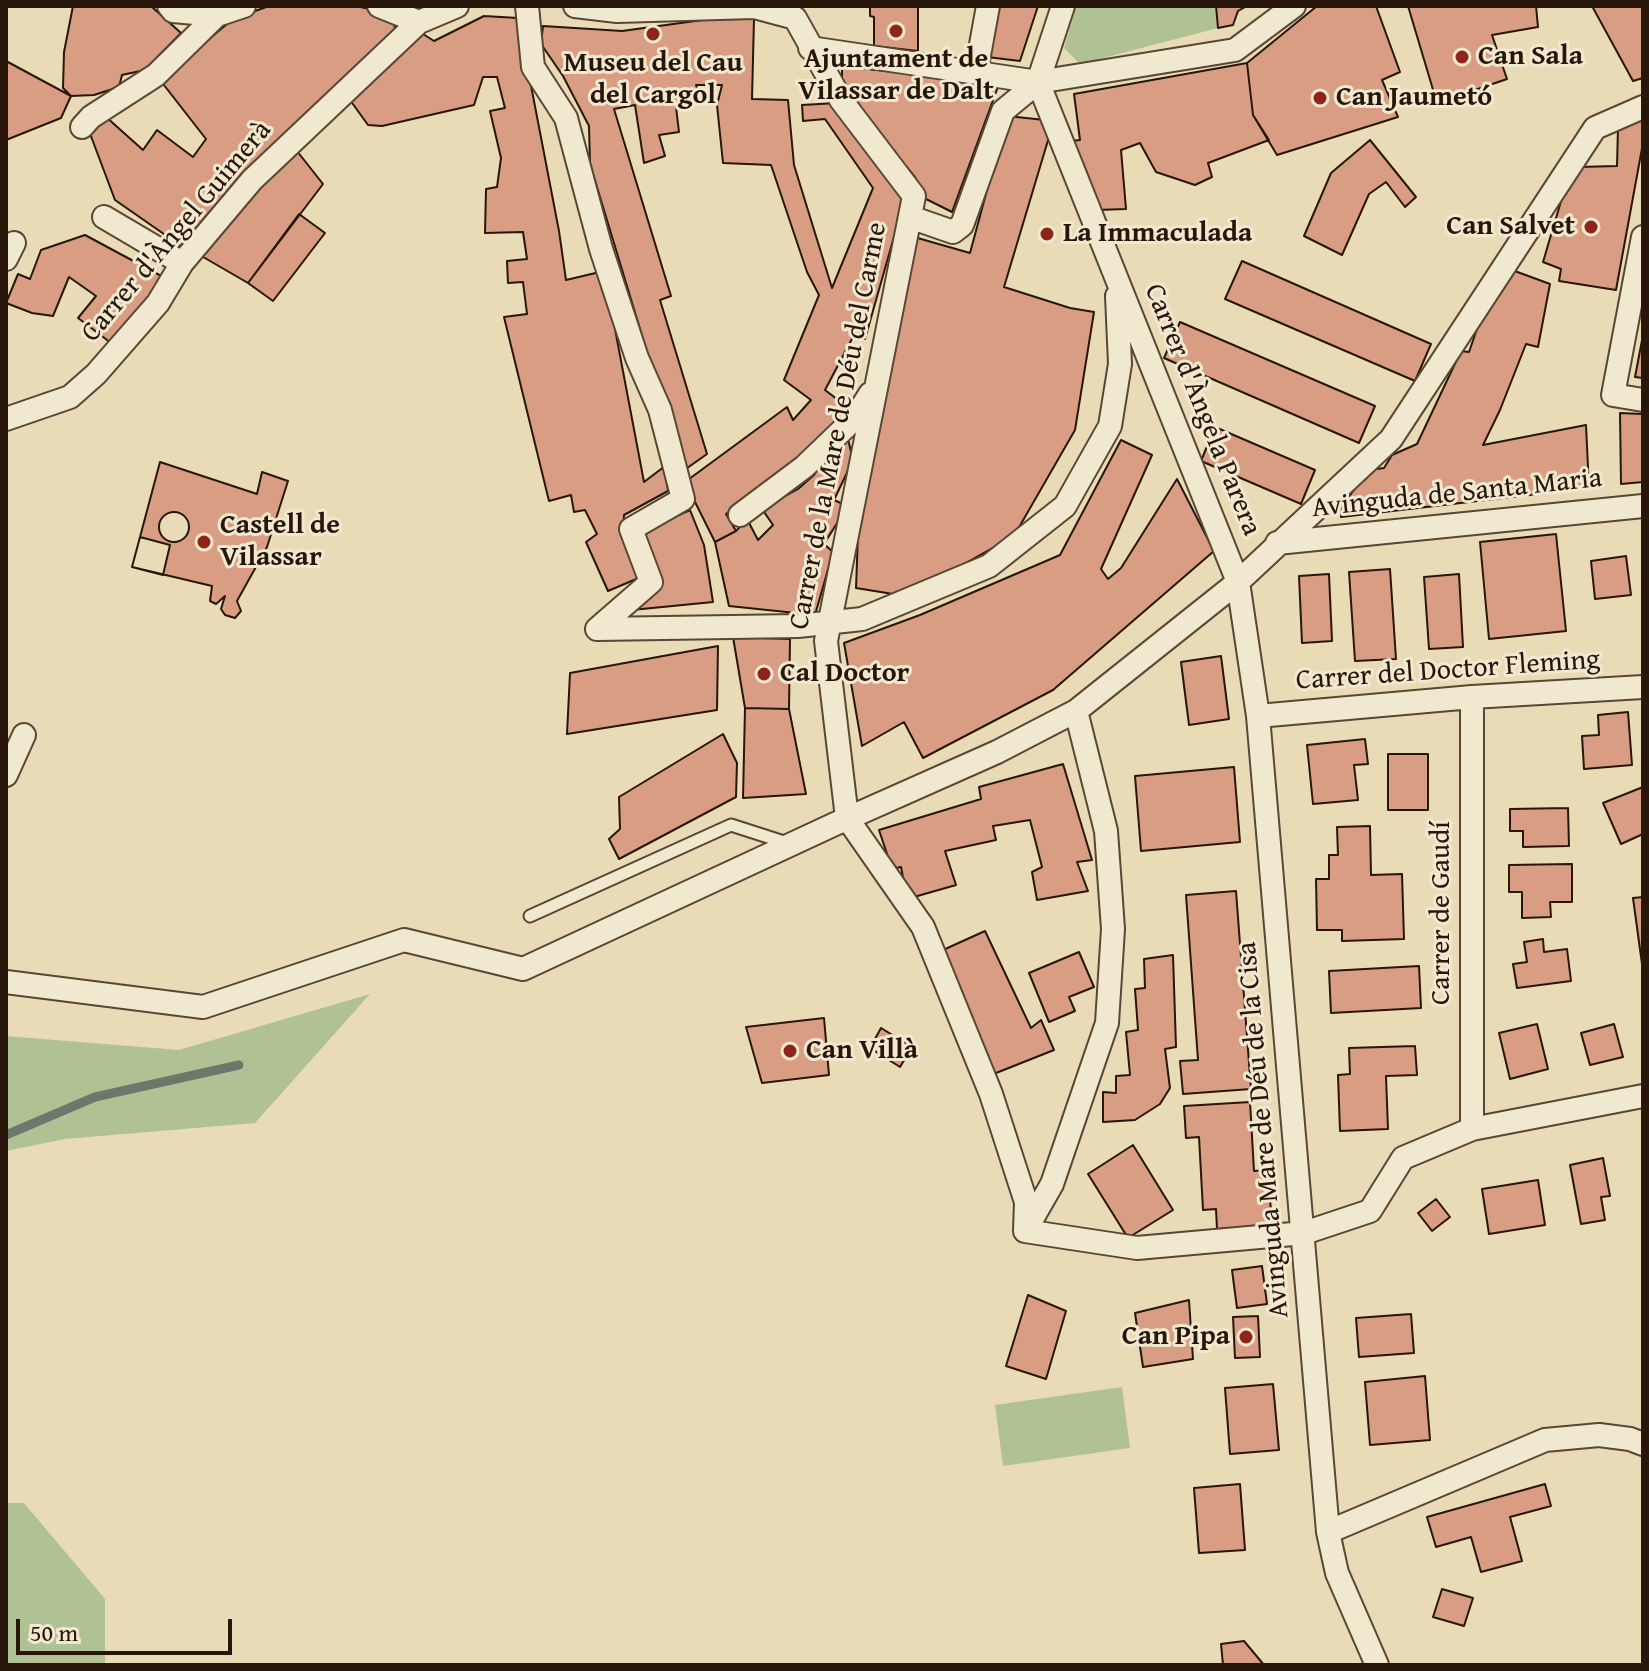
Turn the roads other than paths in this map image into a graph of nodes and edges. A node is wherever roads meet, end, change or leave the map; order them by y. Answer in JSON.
{"nodes":[{"id":1,"x":169,"y":6,"type":"edge"},
{"id":2,"x":244,"y":6,"type":"edge"},
{"id":3,"x":379,"y":6,"type":"edge"},
{"id":4,"x":457,"y":6,"type":"edge"},
{"id":5,"x":527,"y":6,"type":"edge"},
{"id":6,"x":575,"y":6,"type":"edge"},
{"id":7,"x":988,"y":6,"type":"edge"},
{"id":8,"x":1063,"y":6,"type":"edge"},
{"id":9,"x":1294,"y":6,"type":"edge"},
{"id":10,"x":754,"y":7,"type":"edge"},
{"id":11,"x":783,"y":10,"type":"edge"},
{"id":12,"x":217,"y":15,"type":"junction"},
{"id":13,"x":419,"y":22,"type":"junction"},
{"id":14,"x":821,"y":49,"type":"junction"},
{"id":15,"x":976,"y":72,"type":"junction"},
{"id":16,"x":1038,"y":82,"type":"junction"},
{"id":17,"x":1643,"y":107,"type":"edge"},
{"id":18,"x":82,"y":127,"type":"dead end"},
{"id":19,"x":104,"y":217,"type":"dead end"},
{"id":20,"x":910,"y":217,"type":"junction"},
{"id":21,"x":1643,"y":242,"type":"edge"},
{"id":22,"x":182,"y":263,"type":"junction"},
{"id":23,"x":1116,"y":278,"type":"junction"},
{"id":24,"x":877,"y":385,"type":"junction"},
{"id":25,"x":1643,"y":400,"type":"edge"},
{"id":26,"x":6,"y":419,"type":"edge"},
{"id":27,"x":1643,"y":506,"type":"edge"},
{"id":28,"x":740,"y":515,"type":"dead end"},
{"id":29,"x":1277,"y":543,"type":"junction"},
{"id":30,"x":1238,"y":582,"type":"junction"},
{"id":31,"x":828,"y":624,"type":"junction"},
{"id":32,"x":1643,"y":687,"type":"edge"},
{"id":33,"x":1472,"y":697,"type":"junction"},
{"id":34,"x":1076,"y":711,"type":"junction"},
{"id":35,"x":1258,"y":716,"type":"junction"},
{"id":36,"x":24,"y":735,"type":"dead end"},
{"id":37,"x":6,"y":775,"type":"edge"},
{"id":38,"x":847,"y":818,"type":"junction"},
{"id":39,"x":790,"y":844,"type":"junction"},
{"id":40,"x":530,"y":916,"type":"dead end"},
{"id":41,"x":6,"y":982,"type":"edge"},
{"id":42,"x":1643,"y":1096,"type":"edge"},
{"id":43,"x":1472,"y":1129,"type":"junction"},
{"id":44,"x":1025,"y":1231,"type":"junction"},
{"id":45,"x":1304,"y":1233,"type":"junction"},
{"id":46,"x":1643,"y":1444,"type":"edge"},
{"id":47,"x":1328,"y":1532,"type":"junction"},
{"id":48,"x":1377,"y":1665,"type":"edge"}],
"edges":[{"from":1,"to":12,"type":"street"},
{"from":2,"to":12,"type":"street"},
{"from":3,"to":13,"type":"street"},
{"from":4,"to":13,"type":"street","name":"Carrer d'Àngel Guimerà"},
{"from":5,"to":31,"type":"street"},
{"from":6,"to":10,"type":"street"},
{"from":7,"to":15,"type":"street"},
{"from":8,"to":16,"type":"street"},
{"from":9,"to":16,"type":"street"},
{"from":10,"to":11,"type":"street"},
{"from":11,"to":14,"type":"street","name":"Carrer de la Mare de Déu del Carme"},
{"from":12,"to":18,"type":"street"},
{"from":13,"to":22,"type":"street","name":"Carrer d'Àngel Guimerà"},
{"from":14,"to":15,"type":"street"},
{"from":14,"to":20,"type":"street","name":"Carrer de la Mare de Déu del Carme"},
{"from":15,"to":16,"type":"street"},
{"from":16,"to":20,"type":"street"},
{"from":16,"to":23,"type":"street","name":"Carrer d'Àngela Parera"},
{"from":17,"to":29,"type":"street"},
{"from":19,"to":22,"type":"street"},
{"from":20,"to":24,"type":"street","name":"Carrer de la Mare de Déu del Carme"},
{"from":21,"to":25,"type":"street"},
{"from":22,"to":26,"type":"street","name":"Carrer d'Àngel Guimerà"},
{"from":23,"to":30,"type":"street","name":"Carrer d'Àngela Parera"},
{"from":23,"to":31,"type":"street"},
{"from":24,"to":28,"type":"street"},
{"from":24,"to":31,"type":"street","name":"Carrer de la Mare de Déu del Carme"},
{"from":27,"to":29,"type":"street","name":"Avinguda de Santa Maria"},
{"from":29,"to":30,"type":"street"},
{"from":30,"to":34,"type":"street"},
{"from":30,"to":35,"type":"street","name":"Avinguda Mare de Déu de la Cisa"},
{"from":31,"to":38,"type":"street","name":"Carrer de la Mare de Déu del Carme"},
{"from":32,"to":33,"type":"street","name":"Carrer del Doctor Fleming"},
{"from":33,"to":35,"type":"street","name":"Carrer del Doctor Fleming"},
{"from":33,"to":43,"type":"street","name":"Carrer de Gaudí"},
{"from":34,"to":38,"type":"street"},
{"from":34,"to":44,"type":"street"},
{"from":35,"to":45,"type":"street","name":"Avinguda Mare de Déu de la Cisa"},
{"from":36,"to":37,"type":"street"},
{"from":38,"to":39,"type":"street"},
{"from":38,"to":44,"type":"street","name":"Carrer de la Mare de Déu del Carme"},
{"from":39,"to":40,"type":"lane"},
{"from":39,"to":41,"type":"street"},
{"from":42,"to":43,"type":"street"},
{"from":43,"to":45,"type":"street"},
{"from":44,"to":45,"type":"street"},
{"from":45,"to":47,"type":"street","name":"Avinguda Mare de Déu de la Cisa"},
{"from":46,"to":47,"type":"street"},
{"from":47,"to":48,"type":"street","name":"Avinguda Mare de Déu de la Cisa"}]}
